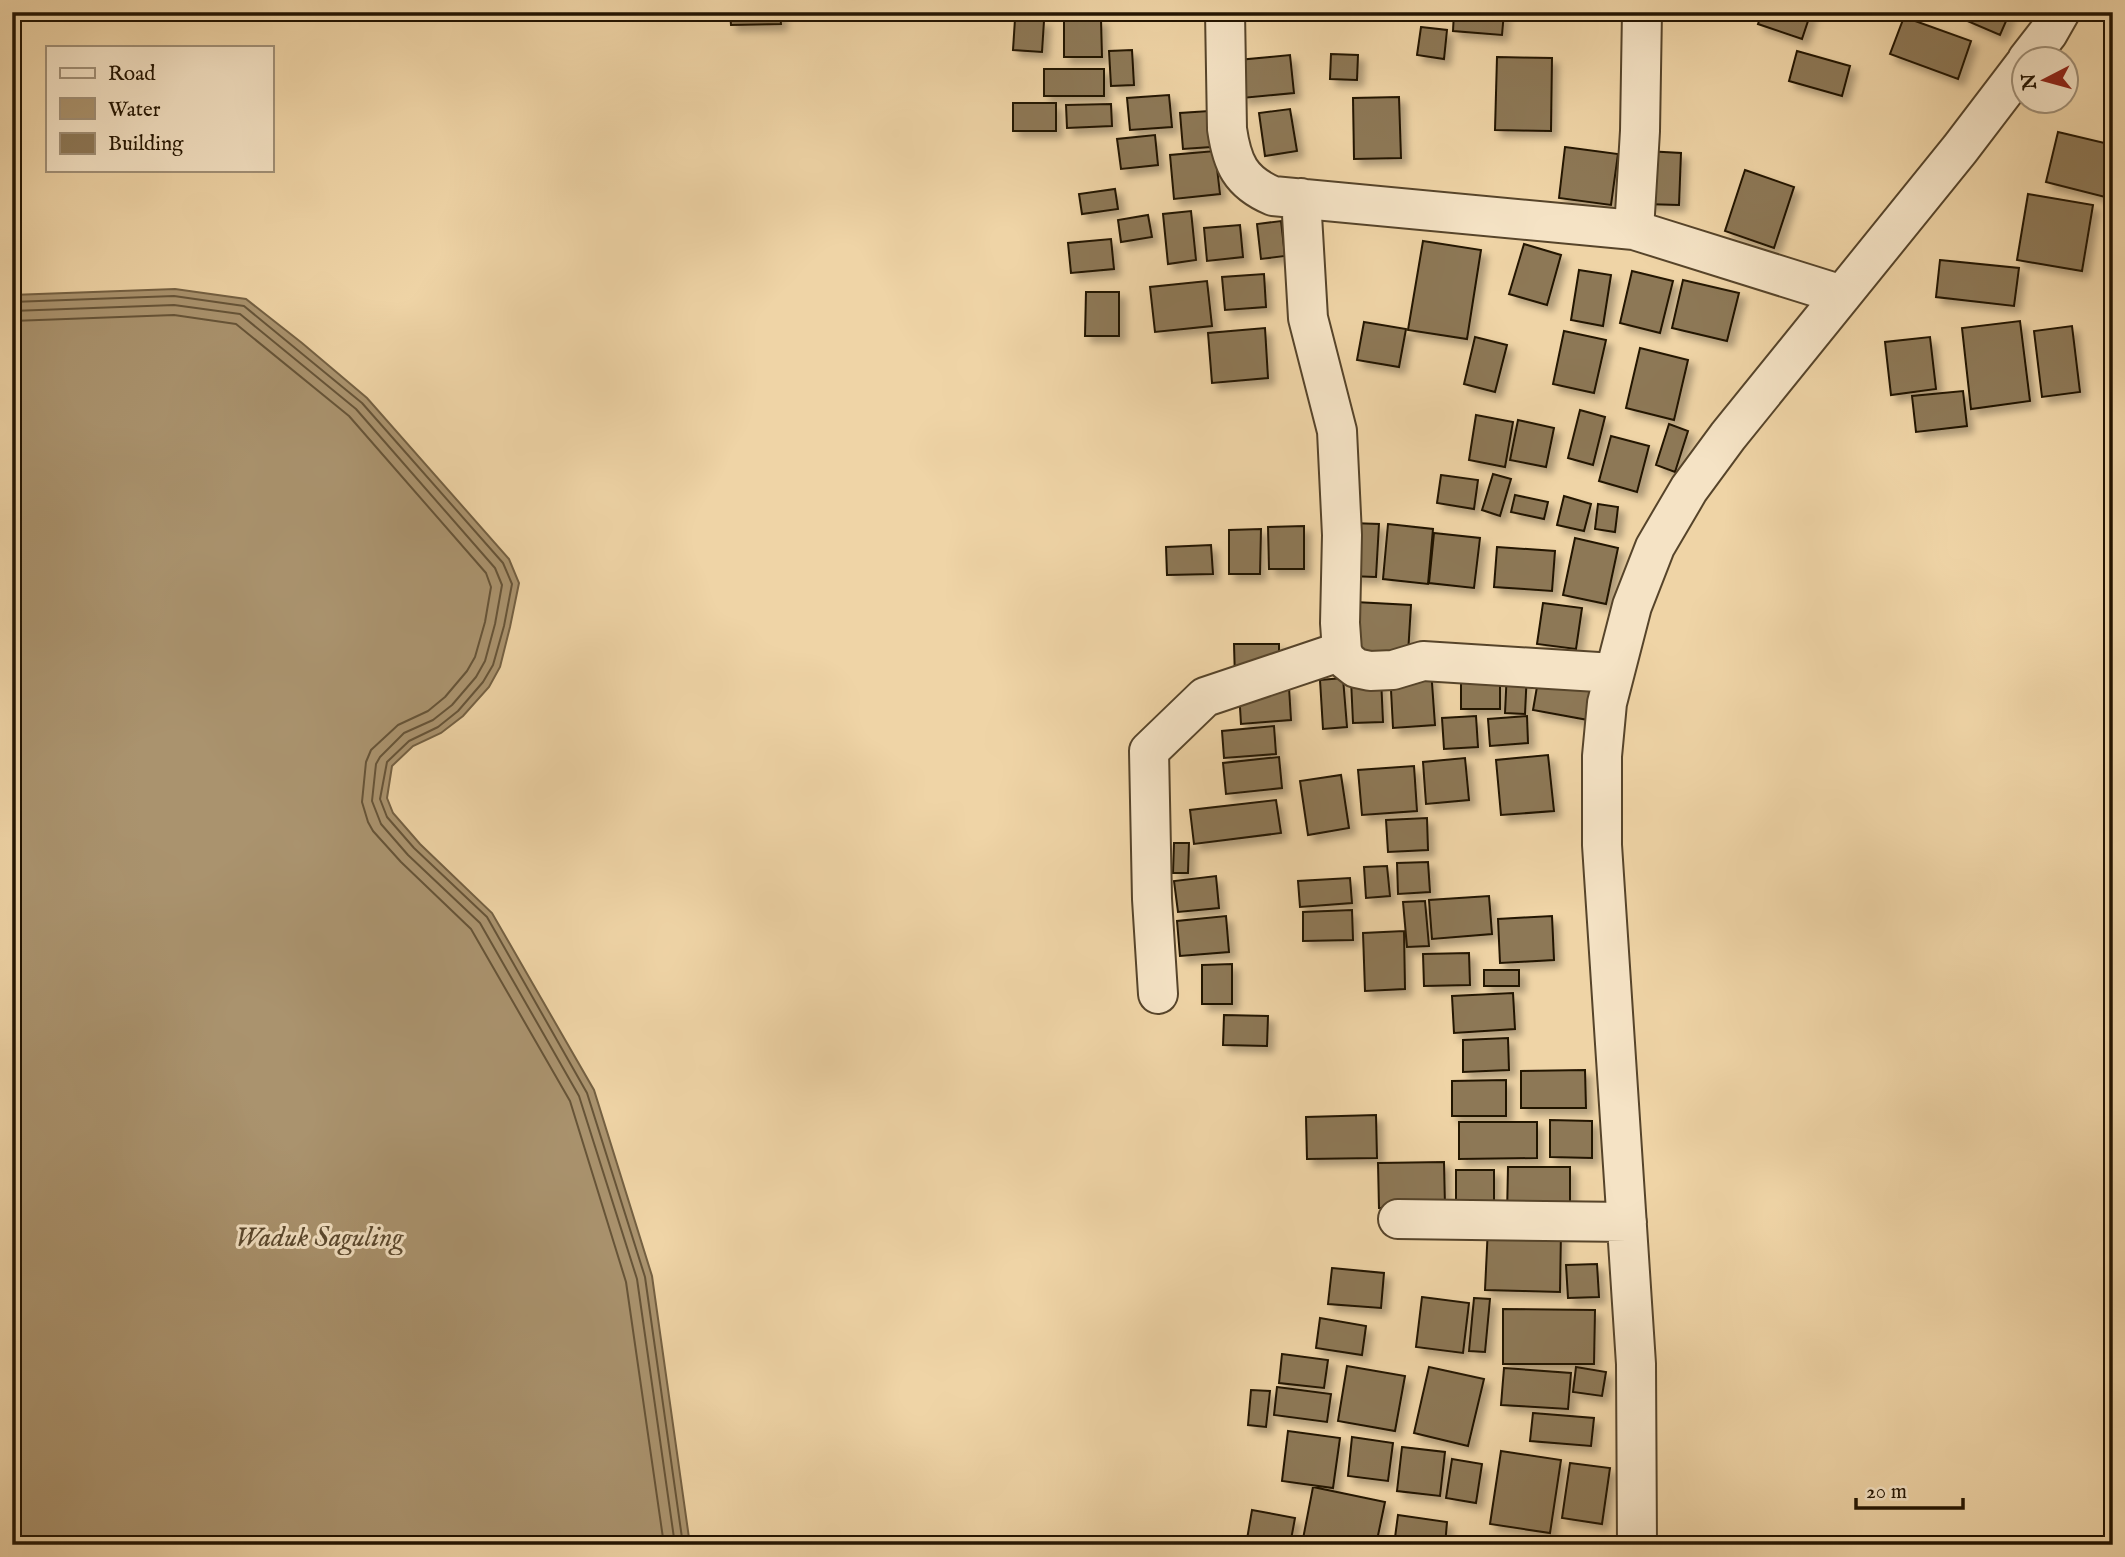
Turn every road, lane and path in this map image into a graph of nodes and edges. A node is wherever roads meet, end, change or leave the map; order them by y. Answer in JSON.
{"nodes":[{"id":1,"x":1225,"y":12,"type":"edge"},
{"id":2,"x":1642,"y":12,"type":"edge"},
{"id":3,"x":2060,"y":12,"type":"edge"},
{"id":4,"x":2038,"y":46,"type":"edge"},
{"id":5,"x":2010,"y":83,"type":"edge"},
{"id":6,"x":1301,"y":198,"type":"junction"},
{"id":7,"x":1634,"y":230,"type":"junction"},
{"id":8,"x":1842,"y":295,"type":"junction"},
{"id":9,"x":1342,"y":651,"type":"junction"},
{"id":10,"x":1614,"y":673,"type":"junction"},
{"id":11,"x":1158,"y":994,"type":"dead end"},
{"id":12,"x":1398,"y":1219,"type":"dead end"},
{"id":13,"x":1627,"y":1222,"type":"junction"},
{"id":14,"x":1637,"y":1545,"type":"edge"}],
"edges":[{"from":1,"to":6,"type":"street"},
{"from":2,"to":7,"type":"street"},
{"from":3,"to":4,"type":"street"},
{"from":5,"to":8,"type":"street"},
{"from":6,"to":7,"type":"street"},
{"from":6,"to":9,"type":"street"},
{"from":7,"to":8,"type":"street"},
{"from":8,"to":10,"type":"street"},
{"from":9,"to":10,"type":"street"},
{"from":9,"to":11,"type":"street"},
{"from":10,"to":13,"type":"street"},
{"from":12,"to":13,"type":"street"},
{"from":13,"to":14,"type":"street"}]}
